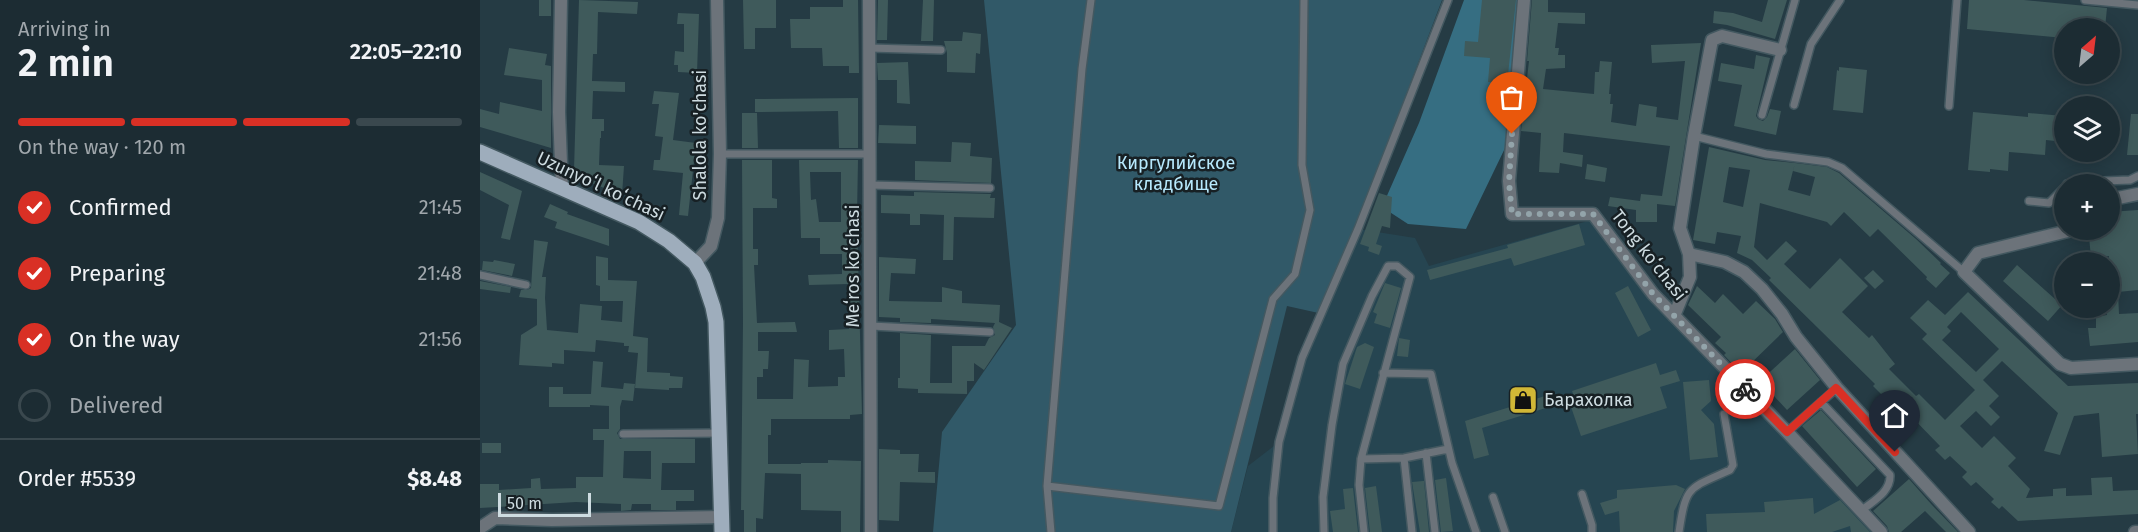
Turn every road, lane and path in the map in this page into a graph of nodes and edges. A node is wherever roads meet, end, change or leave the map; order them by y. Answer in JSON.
{"nodes":[{"id":1,"x":561,"y":0,"type":"edge"},
{"id":2,"x":717,"y":0,"type":"edge"},
{"id":3,"x":869,"y":0,"type":"edge"},
{"id":4,"x":1091,"y":0,"type":"edge"},
{"id":5,"x":1304,"y":0,"type":"edge"},
{"id":6,"x":1448,"y":0,"type":"edge"},
{"id":7,"x":1524,"y":0,"type":"edge"},
{"id":8,"x":1795,"y":0,"type":"edge"},
{"id":9,"x":1840,"y":0,"type":"edge"},
{"id":10,"x":1956,"y":0,"type":"edge"},
{"id":11,"x":2085,"y":0,"type":"edge"},
{"id":12,"x":2122,"y":2,"type":"edge"},
{"id":13,"x":2138,"y":6,"type":"edge"},
{"id":14,"x":869,"y":48,"type":"junction"},
{"id":15,"x":940,"y":50,"type":"dead end"},
{"id":16,"x":1780,"y":50,"type":"junction"},
{"id":17,"x":1794,"y":105,"type":"dead end"},
{"id":18,"x":1949,"y":106,"type":"dead end"},
{"id":19,"x":1762,"y":115,"type":"dead end"},
{"id":20,"x":1694,"y":136,"type":"junction"},
{"id":21,"x":480,"y":152,"type":"edge"},
{"id":22,"x":720,"y":154,"type":"junction"},
{"id":23,"x":870,"y":154,"type":"junction"},
{"id":24,"x":2138,"y":176,"type":"edge"},
{"id":25,"x":2120,"y":180,"type":"edge"},
{"id":26,"x":870,"y":185,"type":"junction"},
{"id":27,"x":990,"y":188,"type":"dead end"},
{"id":28,"x":562,"y":189,"type":"junction"},
{"id":29,"x":2138,"y":194,"type":"edge"},
{"id":30,"x":2120,"y":198,"type":"edge"},
{"id":31,"x":2054,"y":199,"type":"edge"},
{"id":32,"x":2029,"y":201,"type":"dead end"},
{"id":33,"x":2054,"y":234,"type":"edge"},
{"id":34,"x":1689,"y":254,"type":"junction"},
{"id":35,"x":695,"y":263,"type":"junction"},
{"id":36,"x":1964,"y":272,"type":"junction"},
{"id":37,"x":480,"y":276,"type":"edge"},
{"id":38,"x":526,"y":285,"type":"dead end"},
{"id":39,"x":1674,"y":316,"type":"junction"},
{"id":40,"x":871,"y":326,"type":"junction"},
{"id":41,"x":990,"y":332,"type":"dead end"},
{"id":42,"x":2138,"y":364,"type":"edge"},
{"id":43,"x":1383,"y":373,"type":"junction"},
{"id":44,"x":1836,"y":388,"type":"junction"},
{"id":45,"x":1821,"y":402,"type":"junction"},
{"id":46,"x":1724,"y":414,"type":"dead end"},
{"id":47,"x":1787,"y":432,"type":"junction"},
{"id":48,"x":719,"y":433,"type":"junction"},
{"id":49,"x":623,"y":434,"type":"dead end"},
{"id":50,"x":1448,"y":449,"type":"junction"},
{"id":51,"x":1426,"y":453,"type":"junction"},
{"id":52,"x":1404,"y":458,"type":"junction"},
{"id":53,"x":1361,"y":459,"type":"junction"},
{"id":54,"x":1047,"y":486,"type":"junction"},
{"id":55,"x":1582,"y":494,"type":"dead end"},
{"id":56,"x":1493,"y":497,"type":"dead end"},
{"id":57,"x":1861,"y":511,"type":"junction"},
{"id":58,"x":722,"y":524,"type":"edge"},
{"id":59,"x":480,"y":528,"type":"edge"},
{"id":60,"x":871,"y":532,"type":"edge"},
{"id":61,"x":1051,"y":532,"type":"edge"},
{"id":62,"x":1273,"y":532,"type":"edge"},
{"id":63,"x":1324,"y":532,"type":"edge"},
{"id":64,"x":1364,"y":532,"type":"edge"},
{"id":65,"x":1412,"y":532,"type":"edge"},
{"id":66,"x":1434,"y":532,"type":"edge"},
{"id":67,"x":1476,"y":532,"type":"edge"},
{"id":68,"x":1505,"y":532,"type":"edge"},
{"id":69,"x":1592,"y":532,"type":"edge"},
{"id":70,"x":1679,"y":532,"type":"edge"},
{"id":71,"x":1881,"y":532,"type":"edge"},
{"id":72,"x":1969,"y":532,"type":"edge"}],
"edges":[{"from":1,"to":28,"type":"street"},
{"from":2,"to":22,"type":"street","name":"Shalola ko'chasi"},
{"from":3,"to":14,"type":"street","name":"Meʻros koʻchasi"},
{"from":4,"to":54,"type":"lane"},
{"from":5,"to":54,"type":"lane"},
{"from":6,"to":62,"type":"lane"},
{"from":7,"to":39,"type":"street","name":"Tong koʻchasi"},
{"from":8,"to":16,"type":"lane"},
{"from":9,"to":17,"type":"lane"},
{"from":10,"to":18,"type":"lane"},
{"from":11,"to":12,"type":"lane"},
{"from":12,"to":13,"type":"lane"},
{"from":14,"to":15,"type":"lane"},
{"from":14,"to":23,"type":"street","name":"Meʻros koʻchasi"},
{"from":16,"to":19,"type":"lane"},
{"from":16,"to":20,"type":"street"},
{"from":20,"to":34,"type":"street"},
{"from":20,"to":36,"type":"lane"},
{"from":21,"to":28,"type":"main road","name":"Uzunyoʻl koʻchasi"},
{"from":22,"to":23,"type":"lane"},
{"from":22,"to":35,"type":"street","name":"Shalola ko'chasi"},
{"from":23,"to":26,"type":"street","name":"Meʻros koʻchasi"},
{"from":24,"to":25,"type":"lane"},
{"from":26,"to":27,"type":"lane"},
{"from":26,"to":40,"type":"street","name":"Meʻros koʻchasi"},
{"from":28,"to":35,"type":"main road","name":"Uzunyoʻl koʻchasi"},
{"from":29,"to":30,"type":"street"},
{"from":31,"to":32,"type":"lane"},
{"from":33,"to":36,"type":"street"},
{"from":34,"to":39,"type":"street"},
{"from":34,"to":44,"type":"street"},
{"from":35,"to":48,"type":"main road","name":"Uzunyoʻl koʻchasi"},
{"from":36,"to":42,"type":"street"},
{"from":37,"to":38,"type":"lane"},
{"from":39,"to":47,"type":"street","name":"Tong koʻchasi"},
{"from":40,"to":41,"type":"lane"},
{"from":40,"to":60,"type":"street","name":"Meʻros koʻchasi"},
{"from":43,"to":50,"type":"lane"},
{"from":43,"to":53,"type":"lane"},
{"from":43,"to":63,"type":"lane"},
{"from":44,"to":45,"type":"lane"},
{"from":44,"to":72,"type":"street"},
{"from":45,"to":47,"type":"lane"},
{"from":45,"to":57,"type":"lane"},
{"from":46,"to":70,"type":"lane"},
{"from":47,"to":57,"type":"street","name":"Tong koʻchasi"},
{"from":48,"to":49,"type":"lane"},
{"from":48,"to":58,"type":"main road","name":"Uzunyoʻl koʻchasi"},
{"from":50,"to":51,"type":"lane"},
{"from":50,"to":67,"type":"lane"},
{"from":51,"to":52,"type":"lane"},
{"from":51,"to":66,"type":"lane"},
{"from":52,"to":53,"type":"lane"},
{"from":52,"to":65,"type":"lane"},
{"from":53,"to":64,"type":"lane"},
{"from":54,"to":61,"type":"lane"},
{"from":55,"to":69,"type":"lane"},
{"from":56,"to":68,"type":"lane"},
{"from":57,"to":71,"type":"street","name":"Tong koʻchasi"},
{"from":58,"to":59,"type":"street","name":"Uzunyoʻl koʻchasi"}]}
